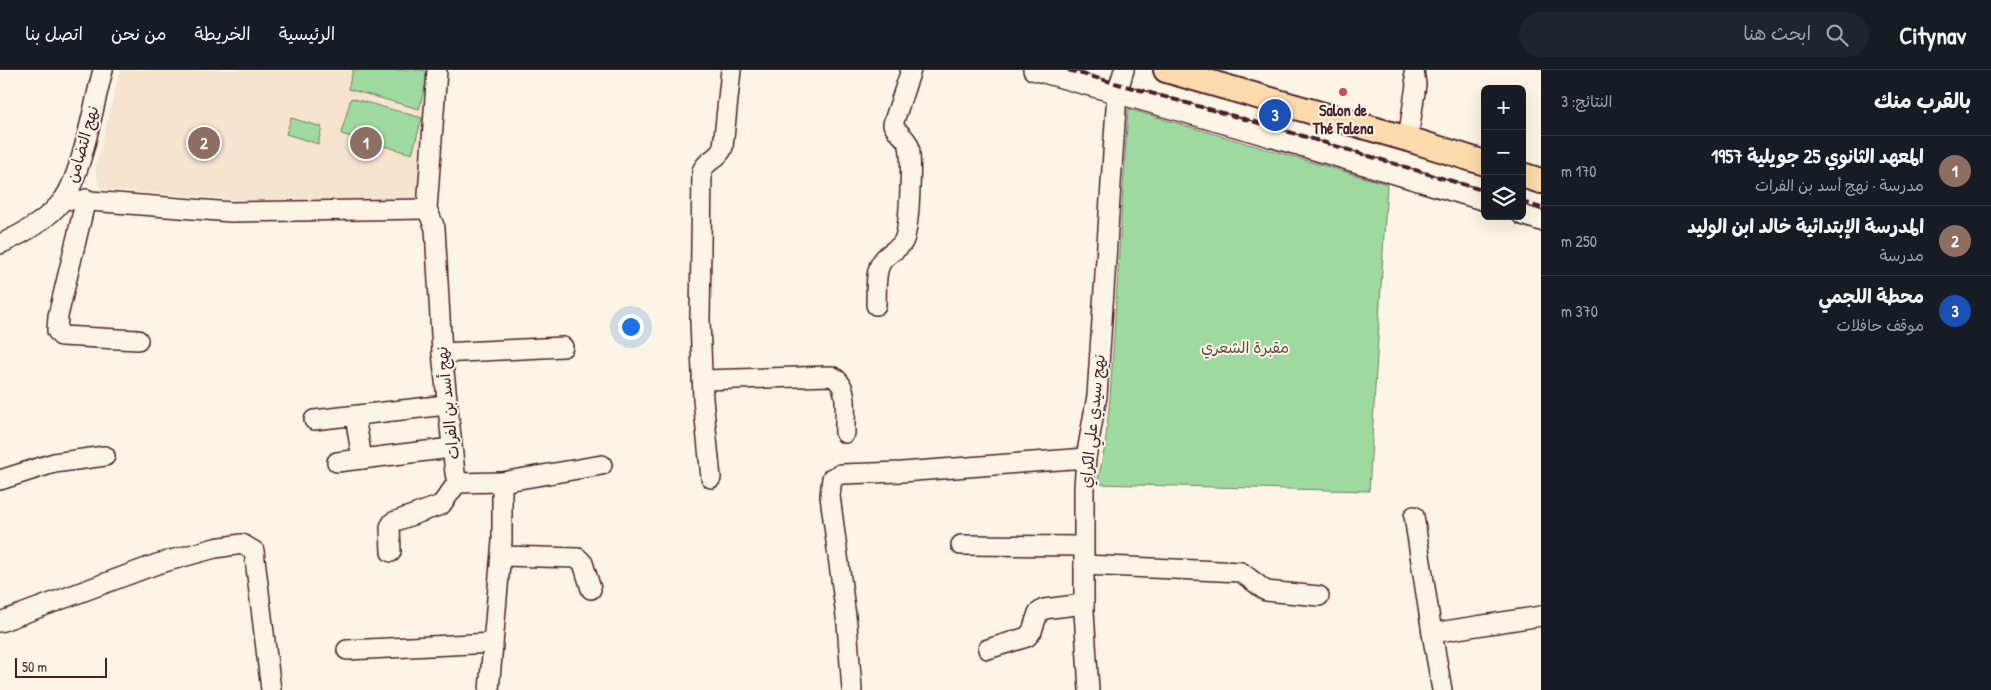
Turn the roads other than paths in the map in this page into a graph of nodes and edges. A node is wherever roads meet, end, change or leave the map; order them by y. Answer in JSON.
{"nodes":[{"id":1,"x":102,"y":70,"type":"edge"},
{"id":2,"x":437,"y":70,"type":"edge"},
{"id":3,"x":731,"y":70,"type":"edge"},
{"id":4,"x":911,"y":70,"type":"edge"},
{"id":5,"x":1033,"y":70,"type":"edge"},
{"id":6,"x":1124,"y":70,"type":"edge"},
{"id":7,"x":1166,"y":70,"type":"edge"},
{"id":8,"x":1414,"y":70,"type":"edge"},
{"id":9,"x":1219,"y":77,"type":"edge"},
{"id":10,"x":1117,"y":93,"type":"junction"},
{"id":11,"x":1408,"y":139,"type":"junction"},
{"id":12,"x":1481,"y":162,"type":"edge"},
{"id":13,"x":1526,"y":176,"type":"edge"},
{"id":14,"x":1541,"y":181,"type":"edge"},
{"id":15,"x":64,"y":199,"type":"junction"},
{"id":16,"x":86,"y":199,"type":"junction"},
{"id":17,"x":1481,"y":200,"type":"edge"},
{"id":18,"x":427,"y":209,"type":"junction"},
{"id":19,"x":1526,"y":216,"type":"edge"},
{"id":20,"x":1541,"y":221,"type":"edge"},
{"id":21,"x":0,"y":244,"type":"edge"},
{"id":22,"x":876,"y":305,"type":"dead end"},
{"id":23,"x":138,"y":340,"type":"dead end"},
{"id":24,"x":563,"y":347,"type":"dead end"},
{"id":25,"x":442,"y":353,"type":"junction"},
{"id":26,"x":702,"y":380,"type":"junction"},
{"id":27,"x":446,"y":405,"type":"junction"},
{"id":28,"x":355,"y":416,"type":"junction"},
{"id":29,"x":314,"y":420,"type":"dead end"},
{"id":30,"x":845,"y":433,"type":"dead end"},
{"id":31,"x":452,"y":448,"type":"junction"},
{"id":32,"x":105,"y":456,"type":"dead end"},
{"id":33,"x":1086,"y":458,"type":"junction"},
{"id":34,"x":362,"y":459,"type":"junction"},
{"id":35,"x":337,"y":462,"type":"dead end"},
{"id":36,"x":602,"y":464,"type":"dead end"},
{"id":37,"x":711,"y":478,"type":"dead end"},
{"id":38,"x":0,"y":480,"type":"edge"},
{"id":39,"x":502,"y":482,"type":"junction"},
{"id":40,"x":457,"y":483,"type":"junction"},
{"id":41,"x":1414,"y":516,"type":"dead end"},
{"id":42,"x":960,"y":545,"type":"dead end"},
{"id":43,"x":1083,"y":546,"type":"junction"},
{"id":44,"x":391,"y":552,"type":"dead end"},
{"id":45,"x":501,"y":556,"type":"junction"},
{"id":46,"x":1084,"y":565,"type":"junction"},
{"id":47,"x":591,"y":589,"type":"dead end"},
{"id":48,"x":1319,"y":596,"type":"dead end"},
{"id":49,"x":1084,"y":604,"type":"junction"},
{"id":50,"x":1541,"y":616,"type":"edge"},
{"id":51,"x":0,"y":622,"type":"edge"},
{"id":52,"x":1432,"y":633,"type":"junction"},
{"id":53,"x":493,"y":643,"type":"junction"},
{"id":54,"x":347,"y":650,"type":"dead end"},
{"id":55,"x":988,"y":650,"type":"dead end"},
{"id":56,"x":271,"y":690,"type":"edge"},
{"id":57,"x":489,"y":690,"type":"edge"},
{"id":58,"x":852,"y":690,"type":"edge"},
{"id":59,"x":1089,"y":690,"type":"edge"},
{"id":60,"x":1442,"y":690,"type":"edge"}],
"edges":[{"from":1,"to":15,"type":"street","name":"نهج التضامن"},
{"from":2,"to":18,"type":"street","name":"نهج أسد بن الفرات"},
{"from":3,"to":26,"type":"street"},
{"from":4,"to":22,"type":"street"},
{"from":5,"to":10,"type":"street"},
{"from":6,"to":10,"type":"street","name":"نهج سيدي علي الكراي"},
{"from":7,"to":9,"type":"main road"},
{"from":8,"to":11,"type":"street"},
{"from":9,"to":11,"type":"main road"},
{"from":10,"to":17,"type":"street"},
{"from":10,"to":33,"type":"street","name":"نهج سيدي علي الكراي"},
{"from":11,"to":12,"type":"main road"},
{"from":13,"to":14,"type":"main road"},
{"from":15,"to":16,"type":"street"},
{"from":15,"to":21,"type":"street","name":"نهج التضامن"},
{"from":16,"to":18,"type":"street"},
{"from":16,"to":23,"type":"street"},
{"from":18,"to":25,"type":"street","name":"نهج أسد بن الفرات"},
{"from":19,"to":20,"type":"street"},
{"from":24,"to":25,"type":"street"},
{"from":25,"to":27,"type":"street","name":"نهج أسد بن الفرات"},
{"from":26,"to":30,"type":"street"},
{"from":26,"to":37,"type":"street"},
{"from":27,"to":28,"type":"street"},
{"from":27,"to":31,"type":"street","name":"نهج أسد بن الفرات"},
{"from":28,"to":29,"type":"street"},
{"from":28,"to":34,"type":"street"},
{"from":31,"to":34,"type":"street"},
{"from":31,"to":40,"type":"street","name":"نهج أسد بن الفرات"},
{"from":32,"to":38,"type":"street"},
{"from":33,"to":43,"type":"street","name":"نهج سيدي علي الكراي"},
{"from":33,"to":58,"type":"street"},
{"from":34,"to":35,"type":"street"},
{"from":36,"to":39,"type":"street","name":"نهج أسد بن الفرات"},
{"from":39,"to":40,"type":"street","name":"نهج أسد بن الفرات"},
{"from":39,"to":45,"type":"street"},
{"from":40,"to":44,"type":"street"},
{"from":41,"to":52,"type":"street"},
{"from":42,"to":43,"type":"street"},
{"from":43,"to":46,"type":"street","name":"نهج سيدي علي الكراي"},
{"from":45,"to":47,"type":"street"},
{"from":45,"to":53,"type":"street"},
{"from":46,"to":48,"type":"street"},
{"from":46,"to":49,"type":"street","name":"نهج سيدي علي الكراي"},
{"from":49,"to":55,"type":"street"},
{"from":49,"to":59,"type":"street","name":"نهج سيدي علي الكراي"},
{"from":50,"to":52,"type":"street"},
{"from":51,"to":56,"type":"street"},
{"from":52,"to":60,"type":"street"},
{"from":53,"to":54,"type":"street"},
{"from":53,"to":57,"type":"street"}]}
